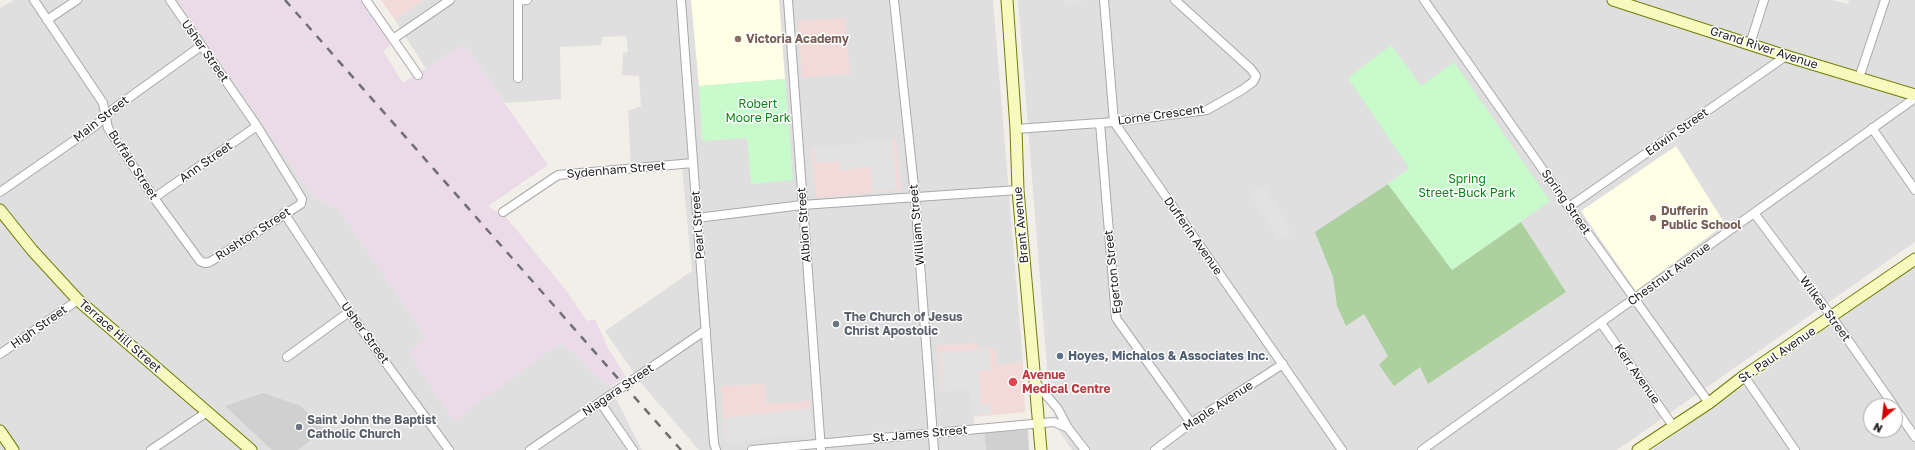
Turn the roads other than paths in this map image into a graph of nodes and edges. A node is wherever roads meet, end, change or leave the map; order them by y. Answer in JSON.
{"nodes":[{"id":1,"x":34,"y":0,"type":"edge"},
{"id":2,"x":77,"y":0,"type":"edge"},
{"id":3,"x":170,"y":0,"type":"edge"},
{"id":4,"x":366,"y":0,"type":"edge"},
{"id":5,"x":450,"y":0,"type":"edge"},
{"id":6,"x":518,"y":0,"type":"edge"},
{"id":7,"x":527,"y":0,"type":"edge"},
{"id":8,"x":681,"y":0,"type":"edge"},
{"id":9,"x":788,"y":0,"type":"edge"},
{"id":10,"x":894,"y":0,"type":"edge"},
{"id":11,"x":1007,"y":0,"type":"edge"},
{"id":12,"x":1104,"y":0,"type":"edge"},
{"id":13,"x":1175,"y":0,"type":"edge"},
{"id":14,"x":1424,"y":0,"type":"edge"},
{"id":15,"x":1613,"y":0,"type":"edge"},
{"id":16,"x":1764,"y":0,"type":"edge"},
{"id":17,"x":1885,"y":0,"type":"edge"},
{"id":18,"x":47,"y":20,"type":"junction"},
{"id":19,"x":393,"y":40,"type":"junction"},
{"id":20,"x":1750,"y":44,"type":"junction"},
{"id":21,"x":201,"y":46,"type":"junction"},
{"id":22,"x":1786,"y":56,"type":"junction"},
{"id":23,"x":418,"y":75,"type":"dead end"},
{"id":24,"x":518,"y":78,"type":"dead end"},
{"id":25,"x":1859,"y":78,"type":"junction"},
{"id":26,"x":1915,"y":95,"type":"edge"},
{"id":27,"x":1915,"y":98,"type":"edge"},
{"id":28,"x":106,"y":115,"type":"junction"},
{"id":29,"x":1114,"y":122,"type":"junction"},
{"id":30,"x":1100,"y":123,"type":"junction"},
{"id":31,"x":257,"y":126,"type":"junction"},
{"id":32,"x":1872,"y":128,"type":"junction"},
{"id":33,"x":1016,"y":129,"type":"junction"},
{"id":34,"x":693,"y":163,"type":"junction"},
{"id":35,"x":1018,"y":190,"type":"junction"},
{"id":36,"x":1915,"y":190,"type":"edge"},
{"id":37,"x":0,"y":192,"type":"edge"},
{"id":38,"x":915,"y":196,"type":"junction"},
{"id":39,"x":154,"y":198,"type":"junction"},
{"id":40,"x":301,"y":204,"type":"joint"},
{"id":41,"x":802,"y":205,"type":"junction"},
{"id":42,"x":1569,"y":207,"type":"junction"},
{"id":43,"x":0,"y":210,"type":"edge"},
{"id":44,"x":503,"y":212,"type":"dead end"},
{"id":45,"x":284,"y":213,"type":"junction"},
{"id":46,"x":1754,"y":213,"type":"junction"},
{"id":47,"x":697,"y":218,"type":"junction"},
{"id":48,"x":1915,"y":259,"type":"edge"},
{"id":49,"x":205,"y":263,"type":"joint"},
{"id":50,"x":1635,"y":299,"type":"junction"},
{"id":51,"x":78,"y":300,"type":"junction"},
{"id":52,"x":349,"y":312,"type":"junction"},
{"id":53,"x":1832,"y":317,"type":"junction"},
{"id":54,"x":1601,"y":323,"type":"junction"},
{"id":55,"x":706,"y":330,"type":"junction"},
{"id":56,"x":0,"y":354,"type":"edge"},
{"id":57,"x":288,"y":357,"type":"dead end"},
{"id":58,"x":1283,"y":364,"type":"junction"},
{"id":59,"x":1744,"y":376,"type":"junction"},
{"id":60,"x":1036,"y":384,"type":"junction"},
{"id":61,"x":1888,"y":398,"type":"edge"},
{"id":62,"x":600,"y":402,"type":"junction"},
{"id":63,"x":1709,"y":403,"type":"junction"},
{"id":64,"x":207,"y":412,"type":"junction"},
{"id":65,"x":1903,"y":420,"type":"edge"},
{"id":66,"x":1191,"y":423,"type":"junction"},
{"id":67,"x":1039,"y":424,"type":"junction"},
{"id":68,"x":1672,"y":426,"type":"junction"},
{"id":69,"x":1068,"y":428,"type":"junction"},
{"id":70,"x":0,"y":431,"type":"edge"},
{"id":71,"x":933,"y":432,"type":"junction"},
{"id":72,"x":1915,"y":437,"type":"edge"},
{"id":73,"x":820,"y":446,"type":"edge"},
{"id":74,"x":13,"y":450,"type":"edge"},
{"id":75,"x":151,"y":450,"type":"edge"},
{"id":76,"x":251,"y":450,"type":"edge"},
{"id":77,"x":449,"y":450,"type":"edge"},
{"id":78,"x":530,"y":450,"type":"edge"},
{"id":79,"x":633,"y":450,"type":"edge"},
{"id":80,"x":716,"y":450,"type":"edge"},
{"id":81,"x":752,"y":450,"type":"edge"},
{"id":82,"x":934,"y":450,"type":"edge"},
{"id":83,"x":1041,"y":450,"type":"edge"},
{"id":84,"x":1085,"y":450,"type":"edge"},
{"id":85,"x":1155,"y":450,"type":"edge"},
{"id":86,"x":1342,"y":450,"type":"edge"},
{"id":87,"x":1422,"y":450,"type":"edge"},
{"id":88,"x":1638,"y":450,"type":"edge"},
{"id":89,"x":1796,"y":450,"type":"edge"}],
"edges":[{"from":1,"to":18,"type":"street","name":"Buffalo Street"},
{"from":2,"to":18,"type":"street"},
{"from":3,"to":21,"type":"street","name":"Usher Street"},
{"from":4,"to":19,"type":"street"},
{"from":5,"to":19,"type":"street"},
{"from":6,"to":7,"type":"street"},
{"from":6,"to":24,"type":"street"},
{"from":8,"to":34,"type":"street","name":"Pearl Street"},
{"from":9,"to":41,"type":"street","name":"Albion Street"},
{"from":10,"to":38,"type":"street","name":"William Street"},
{"from":11,"to":33,"type":"street","name":"Brant Avenue"},
{"from":12,"to":29,"type":"street"},
{"from":13,"to":29,"type":"street","name":"Lorne Crescent"},
{"from":14,"to":42,"type":"street","name":"Spring Street"},
{"from":15,"to":20,"type":"street","name":"Grand River Avenue"},
{"from":16,"to":20,"type":"street"},
{"from":17,"to":25,"type":"street"},
{"from":18,"to":28,"type":"street","name":"Buffalo Street"},
{"from":19,"to":23,"type":"street"},
{"from":20,"to":22,"type":"street","name":"Grand River Avenue"},
{"from":21,"to":28,"type":"street","name":"Main Street"},
{"from":21,"to":31,"type":"street","name":"Usher Street"},
{"from":22,"to":25,"type":"street","name":"Grand River Avenue"},
{"from":22,"to":42,"type":"street","name":"Edwin Street"},
{"from":25,"to":26,"type":"street","name":"Grand River Avenue"},
{"from":27,"to":32,"type":"street","name":"Chestnut Avenue"},
{"from":28,"to":37,"type":"street","name":"Main Street"},
{"from":28,"to":39,"type":"street","name":"Buffalo Street"},
{"from":29,"to":30,"type":"street","name":"Lorne Crescent"},
{"from":29,"to":58,"type":"street","name":"Dufferin Avenue"},
{"from":30,"to":33,"type":"street","name":"Lorne Crescent"},
{"from":30,"to":66,"type":"street","name":"Egerton Street"},
{"from":31,"to":39,"type":"street","name":"Ann Street"},
{"from":31,"to":40,"type":"street","name":"Usher Street"},
{"from":32,"to":36,"type":"street"},
{"from":32,"to":46,"type":"street","name":"Chestnut Avenue"},
{"from":33,"to":35,"type":"street","name":"Brant Avenue"},
{"from":34,"to":44,"type":"street","name":"Sydenham Street"},
{"from":34,"to":47,"type":"street","name":"Pearl Street"},
{"from":35,"to":38,"type":"street"},
{"from":35,"to":60,"type":"street","name":"Brant Avenue"},
{"from":38,"to":41,"type":"street"},
{"from":38,"to":71,"type":"street","name":"William Street"},
{"from":39,"to":49,"type":"street","name":"Buffalo Street"},
{"from":40,"to":45,"type":"street","name":"Rushton Street"},
{"from":41,"to":47,"type":"street"},
{"from":41,"to":73,"type":"street","name":"Albion Street"},
{"from":42,"to":50,"type":"street","name":"Spring Street"},
{"from":43,"to":51,"type":"street","name":"Terrace Hill Street"},
{"from":45,"to":49,"type":"street","name":"Rushton Street"},
{"from":45,"to":52,"type":"street","name":"Usher Street"},
{"from":46,"to":50,"type":"street","name":"Chestnut Avenue"},
{"from":46,"to":53,"type":"street","name":"Wilkes Street"},
{"from":47,"to":55,"type":"street","name":"Pearl Street"},
{"from":48,"to":53,"type":"street","name":"St. Paul Avenue"},
{"from":50,"to":54,"type":"street","name":"Chestnut Avenue"},
{"from":50,"to":63,"type":"street","name":"Spring Street"},
{"from":51,"to":56,"type":"street","name":"High Street"},
{"from":51,"to":64,"type":"street","name":"Terrace Hill Street"},
{"from":52,"to":57,"type":"street"},
{"from":52,"to":77,"type":"street","name":"Usher Street"},
{"from":53,"to":59,"type":"street","name":"St. Paul Avenue"},
{"from":53,"to":61,"type":"street","name":"Wilkes Street"},
{"from":54,"to":68,"type":"street","name":"Kerr Avenue"},
{"from":54,"to":87,"type":"street","name":"Chestnut Avenue"},
{"from":55,"to":62,"type":"street","name":"Niagara Street"},
{"from":55,"to":80,"type":"street","name":"Pearl Street"},
{"from":58,"to":66,"type":"street","name":"Maple Avenue"},
{"from":58,"to":86,"type":"street","name":"Dufferin Avenue"},
{"from":59,"to":63,"type":"street","name":"St. Paul Avenue"},
{"from":59,"to":89,"type":"street"},
{"from":60,"to":67,"type":"street","name":"Brant Avenue"},
{"from":60,"to":69,"type":"street"},
{"from":62,"to":78,"type":"street","name":"Niagara Street"},
{"from":62,"to":79,"type":"street"},
{"from":63,"to":68,"type":"street","name":"St. Paul Avenue"},
{"from":64,"to":75,"type":"street"},
{"from":64,"to":76,"type":"street","name":"Terrace Hill Street"},
{"from":65,"to":72,"type":"street","name":"Wilkes Street"},
{"from":66,"to":85,"type":"street","name":"Maple Avenue"},
{"from":67,"to":69,"type":"street","name":"St. James Street"},
{"from":67,"to":71,"type":"street","name":"St. James Street"},
{"from":67,"to":83,"type":"street","name":"Brant Avenue"},
{"from":68,"to":88,"type":"street","name":"St. Paul Avenue"},
{"from":69,"to":84,"type":"street"},
{"from":70,"to":74,"type":"street"},
{"from":71,"to":73,"type":"street","name":"St. James Street"},
{"from":71,"to":82,"type":"street","name":"William Street"},
{"from":73,"to":81,"type":"street","name":"St. James Street"}]}
